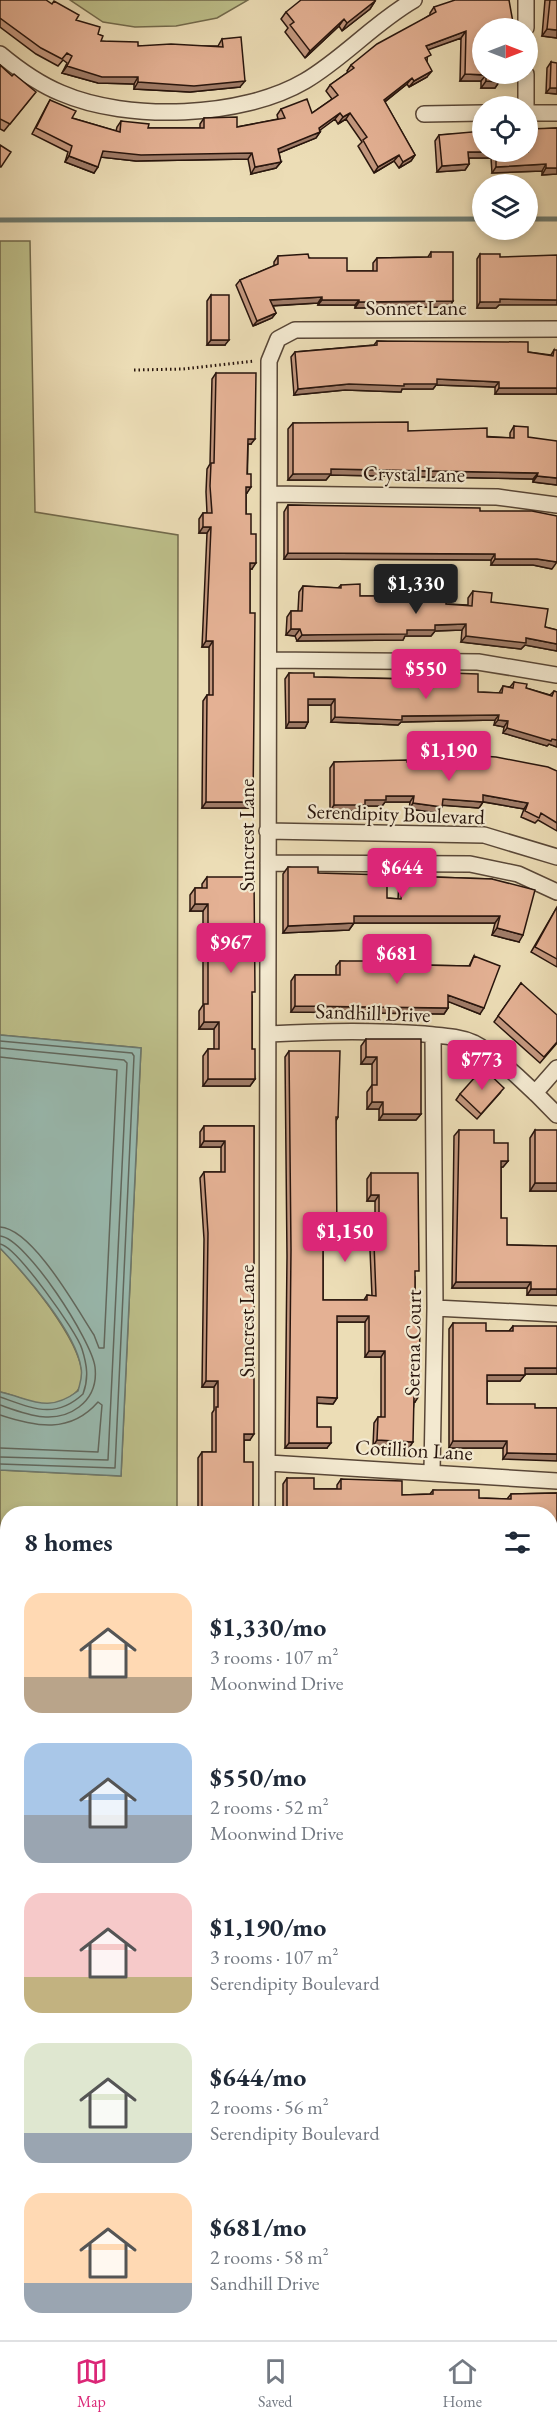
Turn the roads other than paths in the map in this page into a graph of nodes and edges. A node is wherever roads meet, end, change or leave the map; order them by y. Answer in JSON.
{"nodes":[{"id":1,"x":414,"y":0,"type":"edge"},
{"id":2,"x":526,"y":0,"type":"edge"},
{"id":3,"x":526,"y":18,"type":"edge"},
{"id":4,"x":0,"y":54,"type":"edge"},
{"id":5,"x":472,"y":113,"type":"edge"},
{"id":6,"x":538,"y":113,"type":"edge"},
{"id":7,"x":557,"y":113,"type":"edge"},
{"id":8,"x":424,"y":114,"type":"dead end"},
{"id":9,"x":557,"y":329,"type":"edge"},
{"id":10,"x":278,"y":339,"type":"joint"},
{"id":11,"x":269,"y":494,"type":"junction"},
{"id":12,"x":557,"y":505,"type":"edge"},
{"id":13,"x":270,"y":660,"type":"junction"},
{"id":14,"x":557,"y":675,"type":"edge"},
{"id":15,"x":267,"y":831,"type":"junction"},
{"id":16,"x":557,"y":857,"type":"edge"},
{"id":17,"x":268,"y":863,"type":"junction"},
{"id":18,"x":557,"y":892,"type":"edge"},
{"id":19,"x":269,"y":1034,"type":"junction"},
{"id":20,"x":433,"y":1035,"type":"junction"},
{"id":21,"x":557,"y":1068,"type":"edge"},
{"id":22,"x":535,"y":1093,"type":"junction"},
{"id":23,"x":557,"y":1115,"type":"edge"},
{"id":24,"x":435,"y":1308,"type":"junction"},
{"id":25,"x":557,"y":1314,"type":"edge"},
{"id":26,"x":269,"y":1463,"type":"junction"},
{"id":27,"x":432,"y":1471,"type":"junction"},
{"id":28,"x":557,"y":1480,"type":"edge"},
{"id":29,"x":267,"y":1506,"type":"edge"}],
"edges":[{"from":1,"to":4,"type":"street"},
{"from":2,"to":3,"type":"street"},
{"from":5,"to":8,"type":"street"},
{"from":6,"to":7,"type":"street"},
{"from":9,"to":10,"type":"street","name":"Sonnet Lane"},
{"from":10,"to":11,"type":"street","name":"Suncrest Lane"},
{"from":11,"to":12,"type":"street","name":"Crystal Lane"},
{"from":11,"to":13,"type":"street","name":"Suncrest Lane"},
{"from":13,"to":14,"type":"street"},
{"from":13,"to":15,"type":"street","name":"Suncrest Lane"},
{"from":15,"to":16,"type":"street","name":"Serendipity Boulevard"},
{"from":15,"to":17,"type":"street","name":"Suncrest Lane"},
{"from":17,"to":18,"type":"street"},
{"from":17,"to":19,"type":"street","name":"Suncrest Lane"},
{"from":19,"to":20,"type":"street","name":"Sandhill Drive"},
{"from":19,"to":26,"type":"street","name":"Suncrest Lane"},
{"from":20,"to":22,"type":"street","name":"Sandhill Drive"},
{"from":20,"to":24,"type":"street","name":"Serena Court"},
{"from":21,"to":22,"type":"street"},
{"from":22,"to":23,"type":"street","name":"Sandhill Drive"},
{"from":24,"to":25,"type":"street"},
{"from":24,"to":27,"type":"street","name":"Serena Court"},
{"from":26,"to":27,"type":"street","name":"Cotillion Lane"},
{"from":26,"to":29,"type":"street","name":"Suncrest Lane"},
{"from":27,"to":28,"type":"street","name":"Cotillion Lane"}]}
